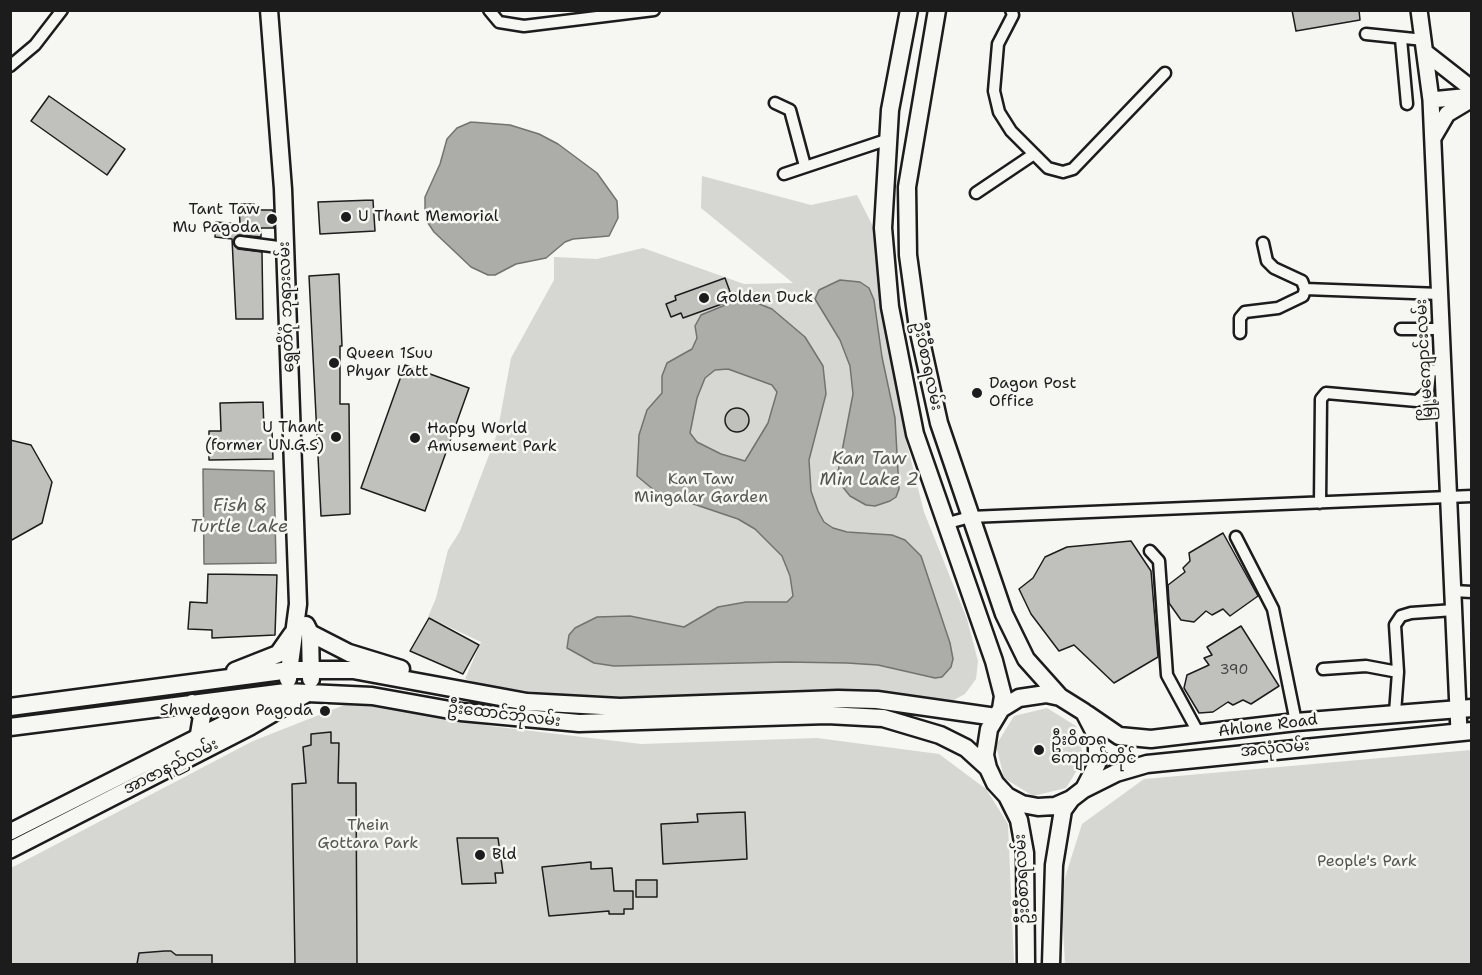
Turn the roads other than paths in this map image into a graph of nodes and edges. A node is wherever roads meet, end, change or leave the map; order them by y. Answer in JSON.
{"nodes":[{"id":1,"x":62,"y":10,"type":"edge"},
{"id":2,"x":269,"y":10,"type":"edge"},
{"id":3,"x":489,"y":10,"type":"edge"},
{"id":4,"x":654,"y":10,"type":"edge"},
{"id":5,"x":909,"y":10,"type":"edge"},
{"id":6,"x":937,"y":10,"type":"edge"},
{"id":7,"x":1011,"y":10,"type":"edge"},
{"id":8,"x":1419,"y":10,"type":"edge"},
{"id":9,"x":1366,"y":34,"type":"dead end"},
{"id":10,"x":1401,"y":39,"type":"junction"},
{"id":11,"x":1425,"y":46,"type":"junction"},
{"id":12,"x":10,"y":66,"type":"edge"},
{"id":13,"x":1165,"y":73,"type":"dead end"},
{"id":14,"x":1472,"y":89,"type":"edge"},
{"id":15,"x":1472,"y":98,"type":"edge"},
{"id":16,"x":1431,"y":100,"type":"junction"},
{"id":17,"x":775,"y":103,"type":"dead end"},
{"id":18,"x":1407,"y":104,"type":"dead end"},
{"id":19,"x":916,"y":127,"type":"junction"},
{"id":20,"x":889,"y":131,"type":"junction"},
{"id":21,"x":1433,"y":138,"type":"junction"},
{"id":22,"x":1034,"y":153,"type":"junction"},
{"id":23,"x":806,"y":166,"type":"junction"},
{"id":24,"x":784,"y":174,"type":"dead end"},
{"id":25,"x":976,"y":193,"type":"dead end"},
{"id":26,"x":240,"y":243,"type":"dead end"},
{"id":27,"x":1263,"y":243,"type":"dead end"},
{"id":28,"x":286,"y":248,"type":"junction"},
{"id":29,"x":910,"y":267,"type":"junction"},
{"id":30,"x":887,"y":270,"type":"junction"},
{"id":31,"x":1305,"y":289,"type":"junction"},
{"id":32,"x":1440,"y":294,"type":"junction"},
{"id":33,"x":1401,"y":329,"type":"dead end"},
{"id":34,"x":1442,"y":329,"type":"junction"},
{"id":35,"x":1240,"y":333,"type":"dead end"},
{"id":36,"x":1443,"y":369,"type":"junction"},
{"id":37,"x":1472,"y":496,"type":"edge"},
{"id":38,"x":1449,"y":498,"type":"junction"},
{"id":39,"x":1320,"y":503,"type":"junction"},
{"id":40,"x":970,"y":517,"type":"junction"},
{"id":41,"x":948,"y":523,"type":"junction"},
{"id":42,"x":1236,"y":537,"type":"dead end"},
{"id":43,"x":1150,"y":551,"type":"dead end"},
{"id":44,"x":1453,"y":591,"type":"junction"},
{"id":45,"x":1472,"y":592,"type":"edge"},
{"id":46,"x":298,"y":604,"type":"junction"},
{"id":47,"x":1454,"y":610,"type":"junction"},
{"id":48,"x":292,"y":633,"type":"junction"},
{"id":49,"x":310,"y":633,"type":"junction"},
{"id":50,"x":1456,"y":665,"type":"junction"},
{"id":51,"x":1323,"y":669,"type":"dead end"},
{"id":52,"x":290,"y":670,"type":"junction"},
{"id":53,"x":312,"y":670,"type":"junction"},
{"id":54,"x":1398,"y":672,"type":"junction"},
{"id":55,"x":203,"y":682,"type":"junction"},
{"id":56,"x":1472,"y":688,"type":"edge"},
{"id":57,"x":286,"y":692,"type":"junction"},
{"id":58,"x":310,"y":692,"type":"junction"},
{"id":59,"x":1060,"y":697,"type":"junction"},
{"id":60,"x":527,"y":702,"type":"junction"},
{"id":61,"x":192,"y":703,"type":"junction"},
{"id":62,"x":10,"y":707,"type":"edge"},
{"id":63,"x":1465,"y":708,"type":"edge"},
{"id":64,"x":1084,"y":712,"type":"junction"},
{"id":65,"x":998,"y":713,"type":"junction"},
{"id":66,"x":1395,"y":713,"type":"junction"},
{"id":67,"x":1296,"y":722,"type":"junction"},
{"id":68,"x":10,"y":727,"type":"edge"},
{"id":69,"x":1465,"y":731,"type":"edge"},
{"id":70,"x":199,"y":734,"type":"junction"},
{"id":71,"x":1199,"y":734,"type":"junction"},
{"id":72,"x":988,"y":768,"type":"junction"},
{"id":73,"x":1078,"y":794,"type":"junction"},
{"id":74,"x":1007,"y":795,"type":"junction"},
{"id":75,"x":10,"y":832,"type":"edge"},
{"id":76,"x":10,"y":850,"type":"edge"},
{"id":77,"x":1026,"y":959,"type":"edge"},
{"id":78,"x":1051,"y":959,"type":"edge"}],
"edges":[{"from":1,"to":12,"type":"street"},
{"from":2,"to":28,"type":"main road","name":"ရွှေတိဂုံ ဘုရားလမ်း"},
{"from":3,"to":4,"type":"street"},
{"from":5,"to":20,"type":"main road","name":"ဦးဝီစာရလမ်း"},
{"from":6,"to":19,"type":"main road","name":"ဦးဝီစာရလမ်း"},
{"from":7,"to":22,"type":"street"},
{"from":8,"to":11,"type":"main road","name":"မြို့မကျောင်းလမ်း"},
{"from":9,"to":10,"type":"street"},
{"from":10,"to":11,"type":"street"},
{"from":10,"to":18,"type":"street"},
{"from":11,"to":14,"type":"main road"},
{"from":11,"to":16,"type":"main road","name":"မြို့မကျောင်းလမ်း"},
{"from":13,"to":22,"type":"street"},
{"from":15,"to":16,"type":"main road"},
{"from":15,"to":21,"type":"main road"},
{"from":16,"to":21,"type":"main road","name":"မြို့မကျောင်းလမ်း"},
{"from":17,"to":23,"type":"street"},
{"from":19,"to":20,"type":"main road"},
{"from":19,"to":29,"type":"main road","name":"ဦးဝီစာရလမ်း"},
{"from":20,"to":23,"type":"street"},
{"from":20,"to":30,"type":"main road","name":"ဦးဝီစာရလမ်း"},
{"from":21,"to":32,"type":"main road","name":"မြို့မကျောင်းလမ်း"},
{"from":22,"to":25,"type":"street"},
{"from":23,"to":24,"type":"street"},
{"from":26,"to":28,"type":"street"},
{"from":27,"to":31,"type":"street"},
{"from":28,"to":46,"type":"main road","name":"ရွှေတိဂုံ ဘုရားလမ်း"},
{"from":29,"to":30,"type":"main road"},
{"from":29,"to":40,"type":"main road","name":"ဦးဝီစာရလမ်း"},
{"from":30,"to":41,"type":"main road","name":"ဦးဝီစာရလမ်း"},
{"from":31,"to":32,"type":"street"},
{"from":31,"to":35,"type":"street"},
{"from":32,"to":34,"type":"main road","name":"မြို့မကျောင်းလမ်း"},
{"from":33,"to":34,"type":"street"},
{"from":34,"to":36,"type":"main road","name":"မြို့မကျောင်းလမ်း"},
{"from":36,"to":38,"type":"main road","name":"မြို့မကျောင်းလမ်း"},
{"from":36,"to":39,"type":"street"},
{"from":37,"to":38,"type":"street"},
{"from":38,"to":39,"type":"street"},
{"from":38,"to":44,"type":"main road","name":"မြို့မကျောင်းလမ်း"},
{"from":39,"to":40,"type":"street"},
{"from":40,"to":41,"type":"street"},
{"from":40,"to":59,"type":"main road","name":"ဦးဝီစာရလမ်း"},
{"from":41,"to":65,"type":"main road","name":"ဦးဝီစာရလမ်း"},
{"from":42,"to":67,"type":"street"},
{"from":43,"to":71,"type":"street"},
{"from":44,"to":45,"type":"street"},
{"from":44,"to":47,"type":"main road","name":"မြို့မကျောင်းလမ်း"},
{"from":46,"to":48,"type":"main road","name":"ရွှေတိဂုံ ဘုရားလမ်း"},
{"from":46,"to":49,"type":"main road","name":"ရွှေတိဂုံ ဘုရားလမ်း"},
{"from":47,"to":50,"type":"main road","name":"မြို့မကျောင်းလမ်း"},
{"from":47,"to":54,"type":"street"},
{"from":48,"to":52,"type":"main road","name":"ရွှေတိဂုံ ဘုရားလမ်း"},
{"from":48,"to":55,"type":"main road"},
{"from":49,"to":53,"type":"main road","name":"ရွှေတိဂုံ ဘုရားလမ်း"},
{"from":49,"to":60,"type":"main road"},
{"from":50,"to":56,"type":"main road"},
{"from":50,"to":63,"type":"main road","name":"မြို့မကျောင်းလမ်း"},
{"from":51,"to":54,"type":"street"},
{"from":52,"to":53,"type":"main road","name":"ဦးထောင်ဘိုလမ်း"},
{"from":52,"to":55,"type":"main road","name":"ဦးထောင်ဘိုလမ်း"},
{"from":52,"to":57,"type":"main road","name":"ရွှေတိဂုံ ဘုရားလမ်း"},
{"from":53,"to":58,"type":"main road"},
{"from":53,"to":60,"type":"main road","name":"ဦးထောင်ဘိုလမ်း"},
{"from":54,"to":66,"type":"street"},
{"from":55,"to":62,"type":"main road","name":"ဦးထောင်ဘိုလမ်း"},
{"from":57,"to":58,"type":"main road","name":"ဦးထောင်ဘိုလမ်း"},
{"from":57,"to":61,"type":"main road","name":"ဦးထောင်ဘိုလမ်း"},
{"from":57,"to":70,"type":"main road","name":"အာဇာနည်လမ်း"},
{"from":58,"to":72,"type":"main road","name":"ဦးထောင်ဘိုလမ်း"},
{"from":58,"to":76,"type":"main road","name":"အာဇာနည်လမ်း"},
{"from":59,"to":64,"type":"main road"},
{"from":59,"to":65,"type":"main road"},
{"from":60,"to":65,"type":"main road","name":"ဦးထောင်ဘိုလမ်း"},
{"from":61,"to":68,"type":"main road","name":"ဦးထောင်ဘိုလမ်း"},
{"from":61,"to":70,"type":"main road"},
{"from":63,"to":66,"type":"main road","name":"Ahlone Road"},
{"from":63,"to":69,"type":"main road","name":"မြို့မကျောင်းလမ်း"},
{"from":64,"to":71,"type":"main road","name":"Ahlone Road"},
{"from":64,"to":73,"type":"main road"},
{"from":65,"to":72,"type":"main road"},
{"from":66,"to":67,"type":"main road","name":"Ahlone Road"},
{"from":67,"to":71,"type":"main road","name":"Ahlone Road"},
{"from":69,"to":73,"type":"main road","name":"အလုံလမ်း"},
{"from":70,"to":75,"type":"main road","name":"အာဇာနည်လမ်း"},
{"from":72,"to":74,"type":"main road"},
{"from":73,"to":74,"type":"main road"},
{"from":73,"to":78,"type":"main road","name":"ဦးဝီစာရလမ်း"},
{"from":74,"to":77,"type":"main road","name":"ဦးဝီစာရလမ်း"},
{"from":77,"to":78,"type":"main road"}]}
